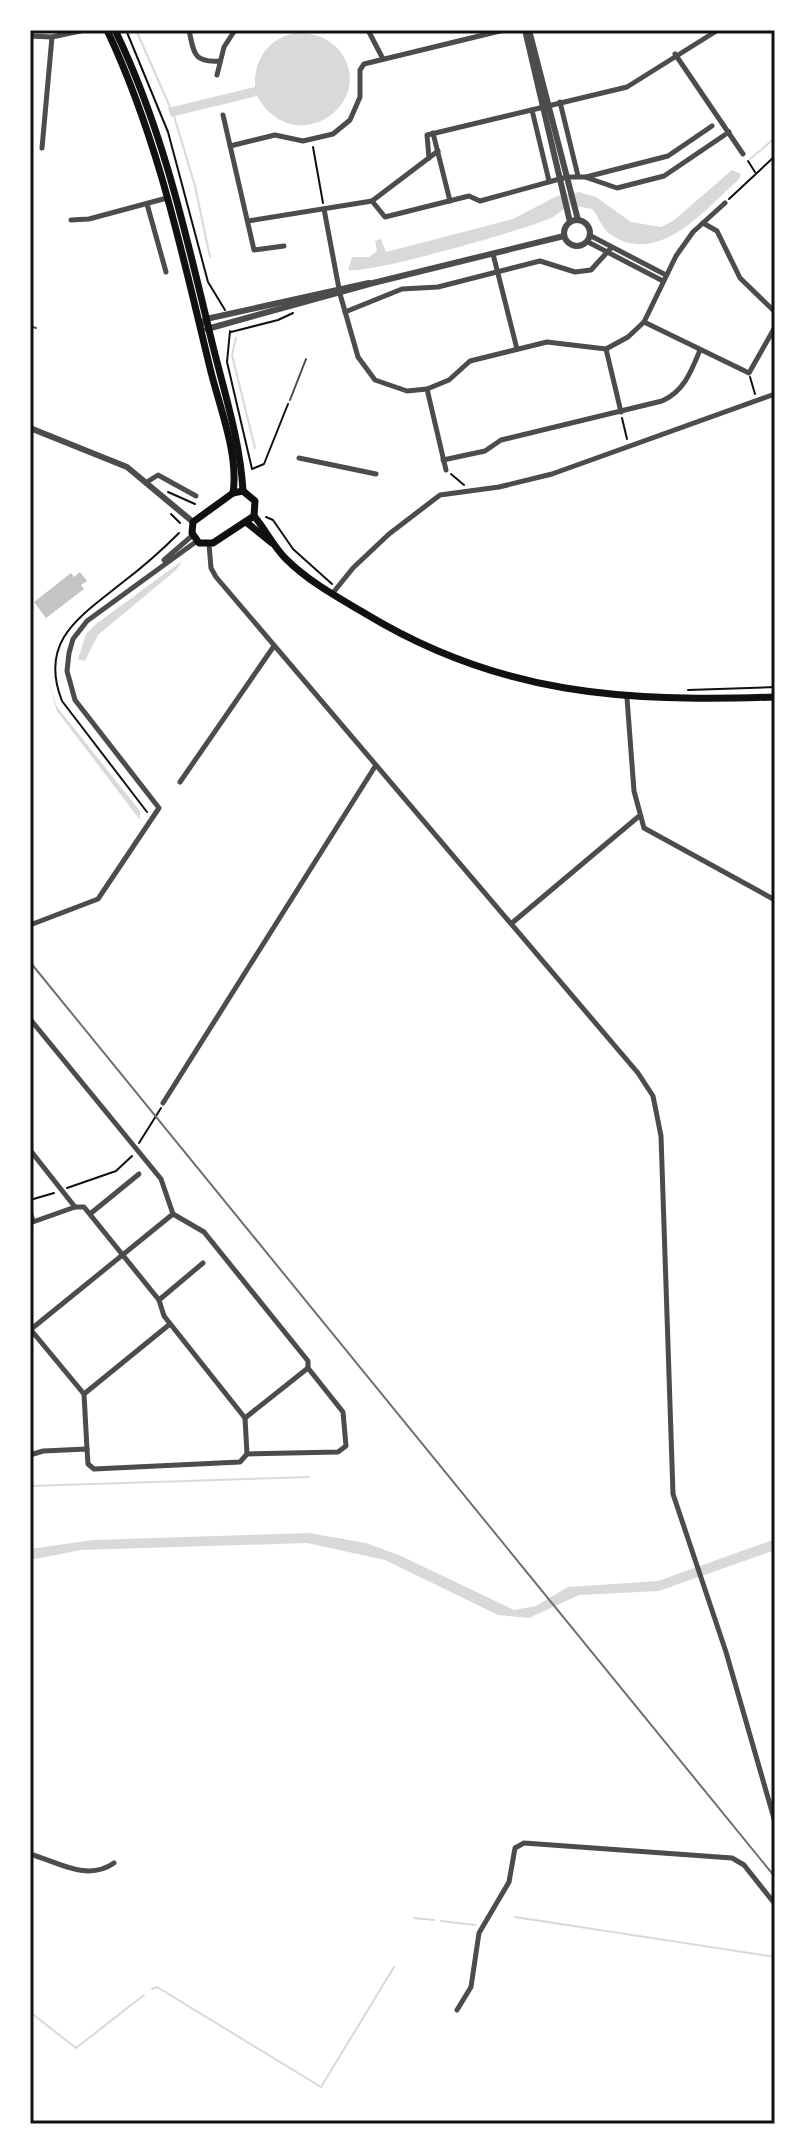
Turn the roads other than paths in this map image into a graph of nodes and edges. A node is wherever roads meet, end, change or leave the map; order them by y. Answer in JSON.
{"nodes":[{"id":1,"x":76,"y":30,"type":"edge"},
{"id":2,"x":85,"y":30,"type":"edge"},
{"id":3,"x":107,"y":30,"type":"edge"},
{"id":4,"x":115,"y":30,"type":"edge"},
{"id":5,"x":189,"y":30,"type":"edge"},
{"id":6,"x":235,"y":30,"type":"edge"},
{"id":7,"x":368,"y":30,"type":"edge"},
{"id":8,"x":504,"y":30,"type":"edge"},
{"id":9,"x":527,"y":30,"type":"edge"},
{"id":10,"x":718,"y":30,"type":"edge"},
{"id":11,"x":30,"y":36,"type":"edge"},
{"id":12,"x":52,"y":37,"type":"junction"},
{"id":13,"x":675,"y":54,"type":"junction"},
{"id":14,"x":383,"y":59,"type":"junction"},
{"id":15,"x":220,"y":61,"type":"junction"},
{"id":16,"x":217,"y":75,"type":"dead end"},
{"id":17,"x":560,"y":102,"type":"junction"},
{"id":18,"x":550,"y":105,"type":"junction"},
{"id":19,"x":541,"y":107,"type":"junction"},
{"id":20,"x":532,"y":110,"type":"junction"},
{"id":21,"x":223,"y":115,"type":"dead end"},
{"id":22,"x":712,"y":126,"type":"dead end"},
{"id":23,"x":729,"y":132,"type":"junction"},
{"id":24,"x":433,"y":133,"type":"junction"},
{"id":25,"x":230,"y":146,"type":"junction"},
{"id":26,"x":42,"y":148,"type":"dead end"},
{"id":27,"x":438,"y":151,"type":"junction"},
{"id":28,"x":743,"y":154,"type":"road end"},
{"id":29,"x":668,"y":156,"type":"junction"},
{"id":30,"x":429,"y":158,"type":"junction"},
{"id":31,"x":675,"y":169,"type":"junction"},
{"id":32,"x":610,"y":170,"type":"junction"},
{"id":33,"x":582,"y":177,"type":"junction"},
{"id":34,"x":563,"y":178,"type":"junction"},
{"id":35,"x":549,"y":181,"type":"junction"},
{"id":36,"x":609,"y":186,"type":"junction"},
{"id":37,"x":172,"y":197,"type":"junction"},
{"id":38,"x":372,"y":201,"type":"junction"},
{"id":39,"x":450,"y":201,"type":"junction"},
{"id":40,"x":725,"y":203,"type":"road end"},
{"id":41,"x":147,"y":204,"type":"junction"},
{"id":42,"x":324,"y":209,"type":"junction"},
{"id":43,"x":71,"y":220,"type":"dead end"},
{"id":44,"x":248,"y":221,"type":"junction"},
{"id":45,"x":574,"y":221,"type":"junction"},
{"id":46,"x":703,"y":223,"type":"junction"},
{"id":47,"x":564,"y":236,"type":"junction"},
{"id":48,"x":589,"y":239,"type":"junction"},
{"id":49,"x":284,"y":246,"type":"dead end"},
{"id":50,"x":610,"y":250,"type":"junction"},
{"id":51,"x":493,"y":254,"type":"junction"},
{"id":52,"x":166,"y":272,"type":"dead end"},
{"id":53,"x":498,"y":272,"type":"junction"},
{"id":54,"x":664,"y":278,"type":"junction"},
{"id":55,"x":339,"y":291,"type":"junction"},
{"id":56,"x":345,"y":312,"type":"junction"},
{"id":57,"x":775,"y":312,"type":"edge"},
{"id":58,"x":644,"y":322,"type":"junction"},
{"id":59,"x":203,"y":323,"type":"junction"},
{"id":60,"x":30,"y":326,"type":"edge"},
{"id":61,"x":775,"y":327,"type":"edge"},
{"id":62,"x":36,"y":328,"type":"dead end"},
{"id":63,"x":209,"y":330,"type":"junction"},
{"id":64,"x":517,"y":349,"type":"junction"},
{"id":65,"x":606,"y":349,"type":"junction"},
{"id":66,"x":700,"y":350,"type":"junction"},
{"id":67,"x":306,"y":359,"type":"dead end"},
{"id":68,"x":427,"y":389,"type":"junction"},
{"id":69,"x":775,"y":394,"type":"edge"},
{"id":70,"x":290,"y":400,"type":"road end"},
{"id":71,"x":621,"y":412,"type":"junction"},
{"id":72,"x":30,"y":428,"type":"edge"},
{"id":73,"x":299,"y":458,"type":"dead end"},
{"id":74,"x":443,"y":460,"type":"junction"},
{"id":75,"x":446,"y":470,"type":"road end"},
{"id":76,"x":376,"y":474,"type":"dead end"},
{"id":77,"x":149,"y":485,"type":"junction"},
{"id":78,"x":243,"y":491,"type":"junction"},
{"id":79,"x":233,"y":493,"type":"junction"},
{"id":80,"x":196,"y":496,"type":"dead end"},
{"id":81,"x":254,"y":516,"type":"junction"},
{"id":82,"x":193,"y":522,"type":"junction"},
{"id":83,"x":246,"y":522,"type":"junction"},
{"id":84,"x":195,"y":538,"type":"junction"},
{"id":85,"x":209,"y":544,"type":"junction"},
{"id":86,"x":272,"y":544,"type":"junction"},
{"id":87,"x":334,"y":591,"type":"junction"},
{"id":88,"x":274,"y":646,"type":"junction"},
{"id":89,"x":775,"y":697,"type":"edge"},
{"id":90,"x":627,"y":698,"type":"junction"},
{"id":91,"x":376,"y":765,"type":"junction"},
{"id":92,"x":180,"y":782,"type":"dead end"},
{"id":93,"x":638,"y":817,"type":"junction"},
{"id":94,"x":775,"y":900,"type":"edge"},
{"id":95,"x":512,"y":923,"type":"junction"},
{"id":96,"x":30,"y":925,"type":"edge"},
{"id":97,"x":30,"y":1019,"type":"edge"},
{"id":98,"x":163,"y":1103,"type":"road end"},
{"id":99,"x":30,"y":1150,"type":"edge"},
{"id":100,"x":139,"y":1174,"type":"dead end"},
{"id":101,"x":75,"y":1207,"type":"junction"},
{"id":102,"x":30,"y":1212,"type":"edge"},
{"id":103,"x":90,"y":1214,"type":"junction"},
{"id":104,"x":173,"y":1214,"type":"junction"},
{"id":105,"x":32,"y":1222,"type":"edge"},
{"id":106,"x":122,"y":1255,"type":"junction"},
{"id":107,"x":203,"y":1263,"type":"dead end"},
{"id":108,"x":159,"y":1300,"type":"junction"},
{"id":109,"x":170,"y":1324,"type":"junction"},
{"id":110,"x":30,"y":1329,"type":"edge"},
{"id":111,"x":308,"y":1368,"type":"junction"},
{"id":112,"x":84,"y":1394,"type":"junction"},
{"id":113,"x":245,"y":1418,"type":"junction"},
{"id":114,"x":87,"y":1449,"type":"junction"},
{"id":115,"x":247,"y":1454,"type":"junction"},
{"id":116,"x":30,"y":1455,"type":"edge"},
{"id":117,"x":775,"y":1822,"type":"edge"},
{"id":118,"x":30,"y":1854,"type":"edge"},
{"id":119,"x":114,"y":1863,"type":"dead end"},
{"id":120,"x":775,"y":1904,"type":"edge"},
{"id":121,"x":457,"y":2010,"type":"dead end"}],
"edges":[{"from":1,"to":2,"type":"street"},
{"from":1,"to":12,"type":"street"},
{"from":3,"to":37,"type":"main road"},
{"from":4,"to":37,"type":"main road"},
{"from":5,"to":15,"type":"street"},
{"from":6,"to":15,"type":"street"},
{"from":7,"to":14,"type":"street"},
{"from":8,"to":14,"type":"street"},
{"from":9,"to":18,"type":"street"},
{"from":9,"to":19,"type":"street"},
{"from":10,"to":13,"type":"street"},
{"from":11,"to":12,"type":"street"},
{"from":12,"to":26,"type":"street"},
{"from":13,"to":17,"type":"street"},
{"from":13,"to":23,"type":"street"},
{"from":14,"to":25,"type":"street"},
{"from":15,"to":16,"type":"street"},
{"from":17,"to":18,"type":"street"},
{"from":17,"to":33,"type":"street"},
{"from":18,"to":19,"type":"street"},
{"from":18,"to":34,"type":"street"},
{"from":19,"to":20,"type":"street"},
{"from":19,"to":34,"type":"street"},
{"from":20,"to":24,"type":"street"},
{"from":20,"to":35,"type":"street"},
{"from":21,"to":25,"type":"street"},
{"from":22,"to":29,"type":"street"},
{"from":23,"to":28,"type":"street"},
{"from":23,"to":31,"type":"street"},
{"from":24,"to":27,"type":"street"},
{"from":24,"to":30,"type":"street"},
{"from":25,"to":44,"type":"street"},
{"from":27,"to":30,"type":"street"},
{"from":27,"to":39,"type":"street"},
{"from":29,"to":31,"type":"street"},
{"from":29,"to":32,"type":"street"},
{"from":30,"to":38,"type":"street"},
{"from":31,"to":36,"type":"street"},
{"from":32,"to":33,"type":"street"},
{"from":32,"to":36,"type":"street"},
{"from":33,"to":34,"type":"street"},
{"from":33,"to":36,"type":"street"},
{"from":34,"to":35,"type":"street"},
{"from":34,"to":45,"type":"street"},
{"from":34,"to":45,"type":"street"},
{"from":35,"to":39,"type":"street"},
{"from":37,"to":41,"type":"street"},
{"from":37,"to":59,"type":"main road"},
{"from":38,"to":39,"type":"street"},
{"from":38,"to":42,"type":"street"},
{"from":40,"to":46,"type":"street"},
{"from":41,"to":43,"type":"street"},
{"from":41,"to":52,"type":"street"},
{"from":42,"to":44,"type":"street"},
{"from":42,"to":55,"type":"street"},
{"from":44,"to":49,"type":"street"},
{"from":45,"to":47,"type":"street"},
{"from":45,"to":48,"type":"street"},
{"from":46,"to":54,"type":"street"},
{"from":46,"to":57,"type":"street"},
{"from":47,"to":48,"type":"street"},
{"from":47,"to":51,"type":"street"},
{"from":48,"to":50,"type":"street"},
{"from":50,"to":53,"type":"street"},
{"from":50,"to":54,"type":"street"},
{"from":51,"to":53,"type":"street"},
{"from":51,"to":55,"type":"street"},
{"from":53,"to":56,"type":"street"},
{"from":53,"to":64,"type":"street"},
{"from":54,"to":58,"type":"street"},
{"from":55,"to":56,"type":"street"},
{"from":55,"to":59,"type":"street"},
{"from":55,"to":63,"type":"street"},
{"from":56,"to":68,"type":"street"},
{"from":58,"to":65,"type":"street"},
{"from":58,"to":66,"type":"street"},
{"from":59,"to":63,"type":"main road"},
{"from":59,"to":79,"type":"main road"},
{"from":60,"to":62,"type":"lane"},
{"from":61,"to":66,"type":"street"},
{"from":63,"to":78,"type":"main road"},
{"from":64,"to":65,"type":"street"},
{"from":64,"to":68,"type":"street"},
{"from":65,"to":71,"type":"street"},
{"from":66,"to":71,"type":"street"},
{"from":67,"to":70,"type":"lane"},
{"from":68,"to":74,"type":"street"},
{"from":69,"to":87,"type":"street"},
{"from":71,"to":74,"type":"street"},
{"from":72,"to":77,"type":"street"},
{"from":73,"to":76,"type":"street"},
{"from":74,"to":75,"type":"street"},
{"from":77,"to":80,"type":"street"},
{"from":77,"to":82,"type":"street"},
{"from":78,"to":79,"type":"main road"},
{"from":78,"to":81,"type":"main road"},
{"from":79,"to":82,"type":"main road"},
{"from":81,"to":83,"type":"main road"},
{"from":81,"to":86,"type":"main road"},
{"from":82,"to":84,"type":"main road"},
{"from":83,"to":85,"type":"main road"},
{"from":83,"to":86,"type":"main road"},
{"from":84,"to":85,"type":"main road"},
{"from":84,"to":96,"type":"street"},
{"from":85,"to":88,"type":"street"},
{"from":86,"to":87,"type":"main road"},
{"from":87,"to":90,"type":"main road"},
{"from":88,"to":91,"type":"street"},
{"from":88,"to":92,"type":"street"},
{"from":89,"to":90,"type":"main road"},
{"from":90,"to":93,"type":"street"},
{"from":91,"to":95,"type":"street"},
{"from":91,"to":98,"type":"street"},
{"from":93,"to":94,"type":"street"},
{"from":93,"to":95,"type":"street"},
{"from":95,"to":117,"type":"street"},
{"from":97,"to":104,"type":"street"},
{"from":99,"to":101,"type":"street"},
{"from":100,"to":103,"type":"street"},
{"from":101,"to":103,"type":"street"},
{"from":101,"to":105,"type":"street"},
{"from":102,"to":105,"type":"street"},
{"from":103,"to":106,"type":"street"},
{"from":104,"to":106,"type":"street"},
{"from":104,"to":111,"type":"street"},
{"from":106,"to":108,"type":"street"},
{"from":106,"to":110,"type":"street"},
{"from":107,"to":108,"type":"street"},
{"from":108,"to":109,"type":"street"},
{"from":109,"to":112,"type":"street"},
{"from":109,"to":113,"type":"street"},
{"from":110,"to":112,"type":"street"},
{"from":111,"to":113,"type":"street"},
{"from":111,"to":115,"type":"street"},
{"from":112,"to":114,"type":"street"},
{"from":113,"to":115,"type":"street"},
{"from":114,"to":115,"type":"street"},
{"from":114,"to":116,"type":"street"},
{"from":118,"to":119,"type":"street"},
{"from":120,"to":121,"type":"street"}]}
